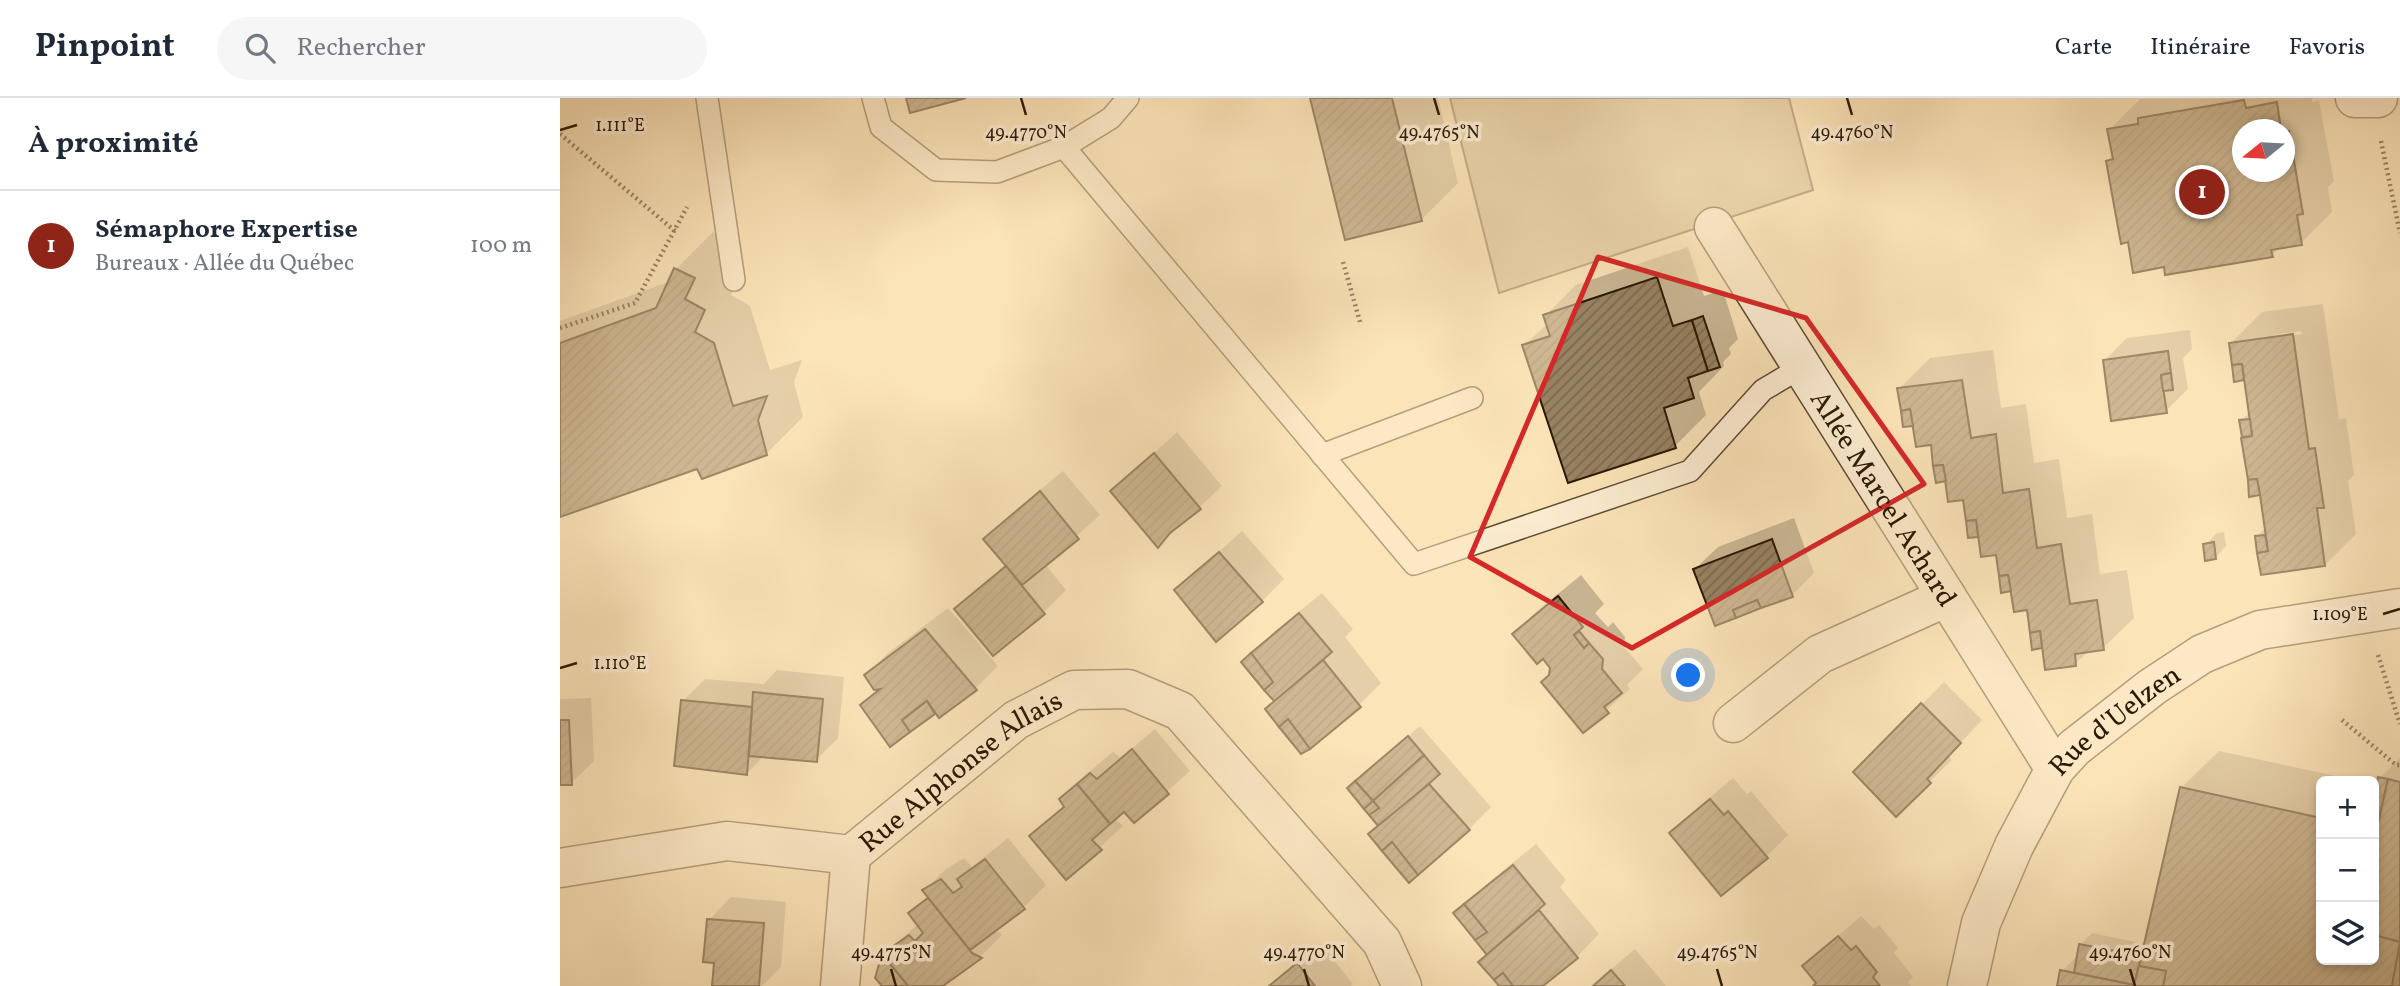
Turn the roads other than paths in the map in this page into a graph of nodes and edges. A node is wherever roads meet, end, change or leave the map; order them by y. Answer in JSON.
{"nodes":[{"id":1,"x":707,"y":98,"type":"edge"},
{"id":2,"x":873,"y":98,"type":"edge"},
{"id":3,"x":1128,"y":98,"type":"edge"},
{"id":4,"x":1064,"y":147,"type":"junction"},
{"id":5,"x":1714,"y":226,"type":"dead end"},
{"id":6,"x":734,"y":279,"type":"dead end"},
{"id":7,"x":1802,"y":367,"type":"junction"},
{"id":8,"x":1472,"y":398,"type":"dead end"},
{"id":9,"x":1322,"y":455,"type":"junction"},
{"id":10,"x":1947,"y":597,"type":"junction"},
{"id":11,"x":2400,"y":608,"type":"edge"},
{"id":12,"x":1733,"y":723,"type":"dead end"},
{"id":13,"x":2055,"y":769,"type":"junction"},
{"id":14,"x":851,"y":855,"type":"junction"},
{"id":15,"x":560,"y":868,"type":"edge"},
{"id":16,"x":1403,"y":985,"type":"edge"},
{"id":17,"x":840,"y":986,"type":"edge"},
{"id":18,"x":1967,"y":986,"type":"edge"}],
"edges":[{"from":1,"to":6,"type":"lane"},
{"from":2,"to":4,"type":"lane"},
{"from":3,"to":4,"type":"lane"},
{"from":4,"to":9,"type":"lane"},
{"from":5,"to":7,"type":"street","name":"Allée Marcel Achard"},
{"from":7,"to":9,"type":"lane"},
{"from":7,"to":10,"type":"street","name":"Allée Marcel Achard"},
{"from":8,"to":9,"type":"lane"},
{"from":10,"to":12,"type":"street"},
{"from":10,"to":13,"type":"street","name":"Allée Marcel Achard"},
{"from":11,"to":13,"type":"street","name":"Rue d'Uelzen"},
{"from":13,"to":18,"type":"street","name":"Rue d'Uelzen"},
{"from":14,"to":15,"type":"street"},
{"from":14,"to":16,"type":"street","name":"Rue Alphonse Allais"},
{"from":14,"to":17,"type":"street","name":"Rue Alphonse Allais"}]}
